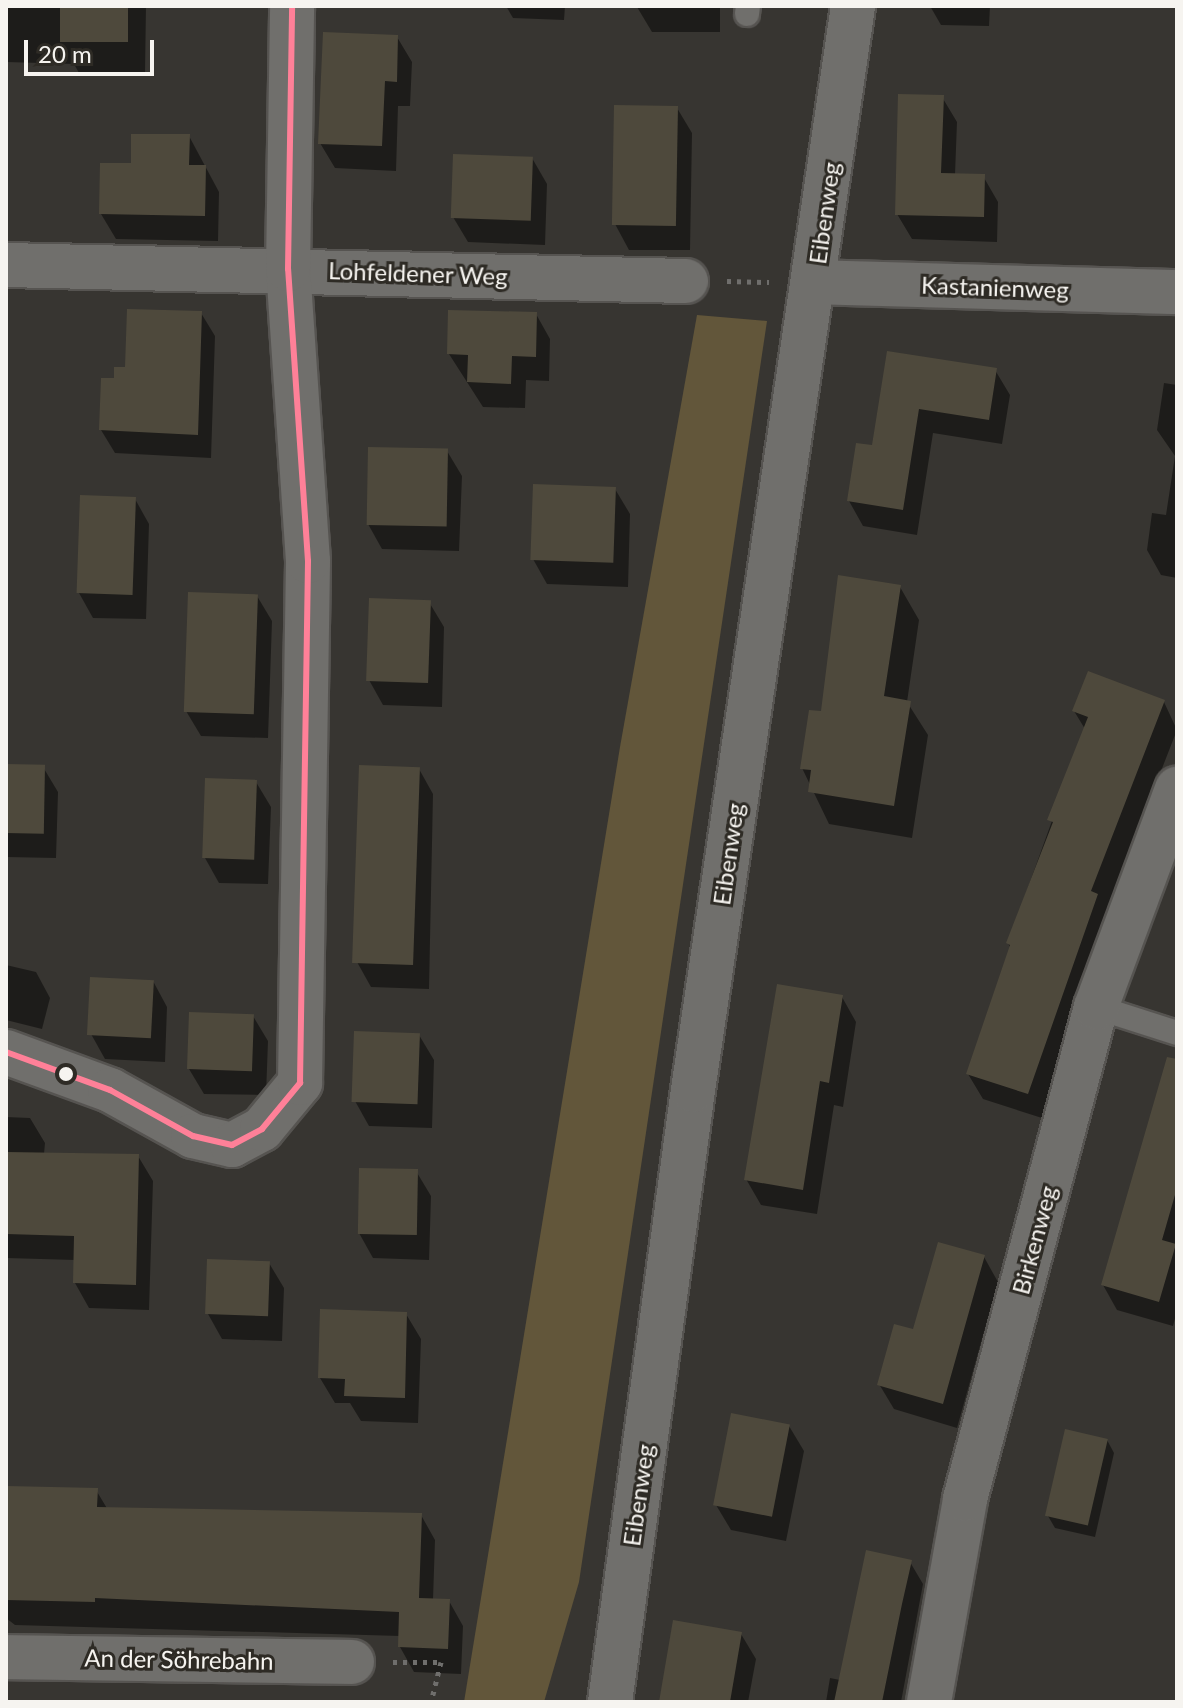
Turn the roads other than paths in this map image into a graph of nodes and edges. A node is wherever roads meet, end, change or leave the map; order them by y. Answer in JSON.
{"nodes":[{"id":1,"x":292,"y":6,"type":"edge"},
{"id":2,"x":853,"y":6,"type":"edge"},
{"id":3,"x":6,"y":265,"type":"edge"},
{"id":4,"x":288,"y":269,"type":"junction"},
{"id":5,"x":686,"y":281,"type":"road end"},
{"id":6,"x":814,"y":282,"type":"junction"},
{"id":7,"x":1177,"y":292,"type":"edge"},
{"id":8,"x":1177,"y":789,"type":"edge"},
{"id":9,"x":1096,"y":1007,"type":"junction"},
{"id":10,"x":1177,"y":1033,"type":"edge"},
{"id":11,"x":6,"y":1052,"type":"edge"},
{"id":12,"x":6,"y":1657,"type":"edge"},
{"id":13,"x":352,"y":1662,"type":"road end"},
{"id":14,"x":610,"y":1702,"type":"edge"},
{"id":15,"x":929,"y":1702,"type":"edge"}],
"edges":[{"from":1,"to":4,"type":"street"},
{"from":2,"to":6,"type":"street","name":"Eibenweg"},
{"from":3,"to":4,"type":"street","name":"Lohfeldener Weg"},
{"from":4,"to":5,"type":"street","name":"Lohfeldener Weg"},
{"from":4,"to":11,"type":"street"},
{"from":6,"to":7,"type":"street","name":"Kastanienweg"},
{"from":6,"to":14,"type":"street","name":"Eibenweg"},
{"from":8,"to":9,"type":"street","name":"Birkenweg"},
{"from":9,"to":10,"type":"lane"},
{"from":9,"to":15,"type":"street","name":"Birkenweg"},
{"from":12,"to":13,"type":"street","name":"An der Söhrebahn"}]}
